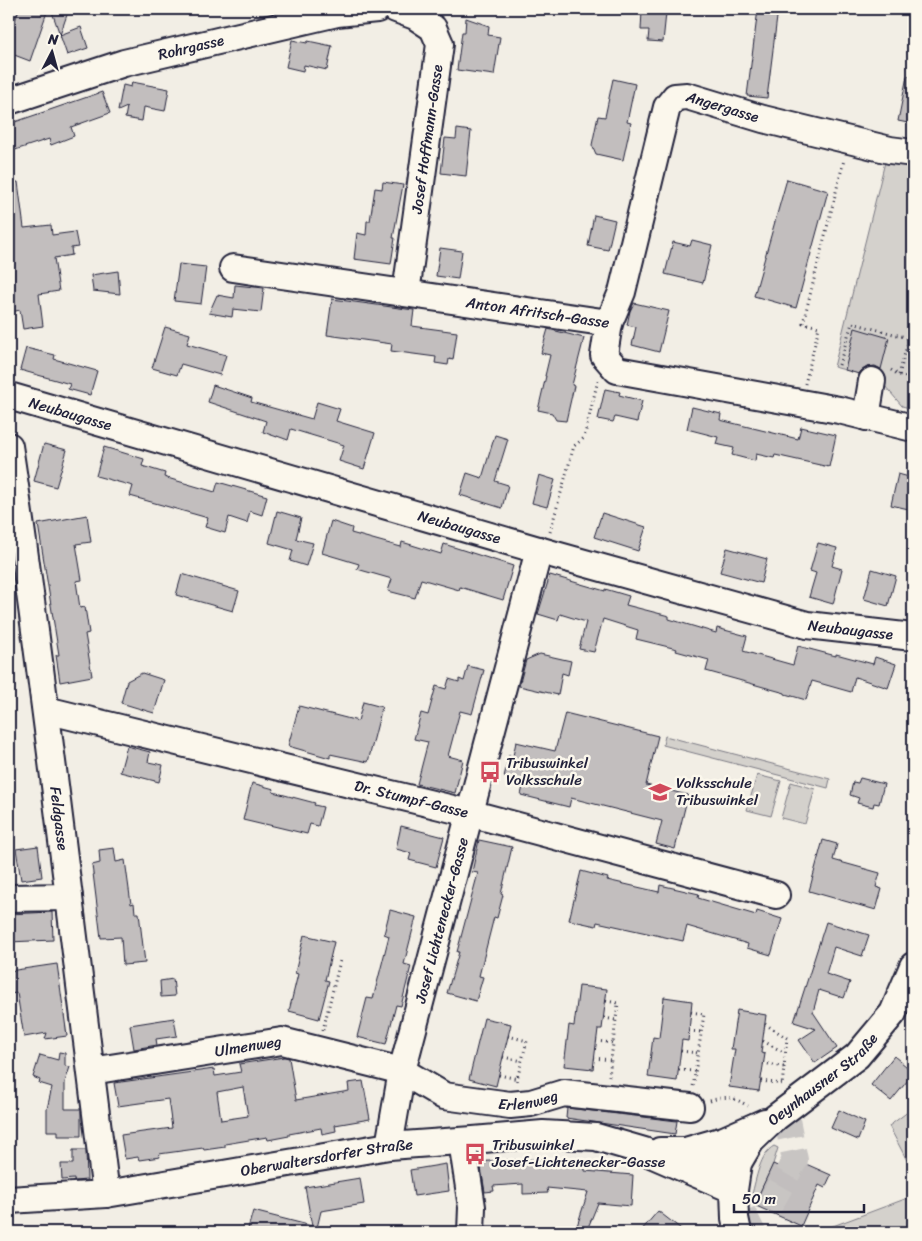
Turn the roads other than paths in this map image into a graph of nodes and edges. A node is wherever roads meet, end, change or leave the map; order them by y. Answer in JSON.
{"nodes":[{"id":1,"x":377,"y":9,"type":"edge"},
{"id":2,"x":396,"y":9,"type":"edge"},
{"id":3,"x":9,"y":101,"type":"edge"},
{"id":4,"x":913,"y":153,"type":"edge"},
{"id":5,"x":233,"y":268,"type":"dead end"},
{"id":6,"x":406,"y":293,"type":"junction"},
{"id":7,"x":609,"y":323,"type":"junction"},
{"id":8,"x":879,"y":374,"type":"road end"},
{"id":9,"x":9,"y":396,"type":"edge"},
{"id":10,"x":866,"y":417,"type":"junction"},
{"id":11,"x":913,"y":428,"type":"edge"},
{"id":12,"x":9,"y":446,"type":"edge"},
{"id":13,"x":545,"y":539,"type":"junction"},
{"id":14,"x":913,"y":637,"type":"edge"},
{"id":15,"x":46,"y":710,"type":"junction"},
{"id":16,"x":470,"y":813,"type":"junction"},
{"id":17,"x":776,"y":895,"type":"dead end"},
{"id":18,"x":69,"y":897,"type":"junction"},
{"id":19,"x":9,"y":898,"type":"edge"},
{"id":20,"x":913,"y":966,"type":"edge"},
{"id":21,"x":92,"y":1071,"type":"junction"},
{"id":22,"x":402,"y":1072,"type":"junction"},
{"id":23,"x":690,"y":1107,"type":"road end"},
{"id":24,"x":777,"y":1116,"type":"junction"},
{"id":25,"x":462,"y":1141,"type":"junction"},
{"id":26,"x":389,"y":1146,"type":"junction"},
{"id":27,"x":686,"y":1151,"type":"junction"},
{"id":28,"x":644,"y":1152,"type":"junction"},
{"id":29,"x":738,"y":1163,"type":"junction"},
{"id":30,"x":734,"y":1190,"type":"junction"},
{"id":31,"x":106,"y":1194,"type":"junction"},
{"id":32,"x":9,"y":1200,"type":"edge"},
{"id":33,"x":471,"y":1232,"type":"edge"},
{"id":34,"x":738,"y":1232,"type":"edge"}],
"edges":[{"from":1,"to":3,"type":"street","name":"Rohrgasse"},
{"from":2,"to":6,"type":"street","name":"Josef Hoffmann-Gasse"},
{"from":4,"to":7,"type":"street","name":"Angergasse"},
{"from":5,"to":6,"type":"street","name":"Anton Afritsch-Gasse"},
{"from":6,"to":7,"type":"street","name":"Anton Afritsch-Gasse"},
{"from":7,"to":10,"type":"street","name":"Anton Afritsch-Gasse"},
{"from":8,"to":10,"type":"street"},
{"from":9,"to":13,"type":"street","name":"Neubaugasse"},
{"from":10,"to":11,"type":"street","name":"Anton Afritsch-Gasse"},
{"from":12,"to":15,"type":"street","name":"Feldgasse"},
{"from":13,"to":14,"type":"street","name":"Neubaugasse"},
{"from":13,"to":16,"type":"street","name":"Josef Lichtenecker-Gasse"},
{"from":15,"to":16,"type":"street","name":"Dr. Stumpf-Gasse"},
{"from":15,"to":18,"type":"street","name":"Feldgasse"},
{"from":16,"to":17,"type":"street","name":"Dr. Stumpf-Gasse"},
{"from":16,"to":22,"type":"street","name":"Josef Lichtenecker-Gasse"},
{"from":18,"to":19,"type":"street"},
{"from":18,"to":21,"type":"street","name":"Feldgasse"},
{"from":20,"to":24,"type":"street","name":"Oeynhausner Straße"},
{"from":21,"to":22,"type":"street","name":"Ulmenweg"},
{"from":21,"to":31,"type":"street","name":"Feldgasse"},
{"from":22,"to":23,"type":"street","name":"Erlenweg"},
{"from":22,"to":26,"type":"street","name":"Josef Lichtenecker-Gasse"},
{"from":24,"to":27,"type":"street"},
{"from":24,"to":29,"type":"street","name":"Oeynhausner Straße"},
{"from":25,"to":26,"type":"street","name":"Oberwaltersdorfer Straße"},
{"from":25,"to":28,"type":"street","name":"Oberwaltersdorfer Straße"},
{"from":25,"to":33,"type":"street"},
{"from":26,"to":31,"type":"street","name":"Oberwaltersdorfer Straße"},
{"from":27,"to":28,"type":"street"},
{"from":27,"to":29,"type":"street"},
{"from":28,"to":30,"type":"street"},
{"from":29,"to":30,"type":"street","name":"Oeynhausner Straße"},
{"from":30,"to":34,"type":"street"},
{"from":31,"to":32,"type":"street","name":"Oberwaltersdorfer Straße"}]}
